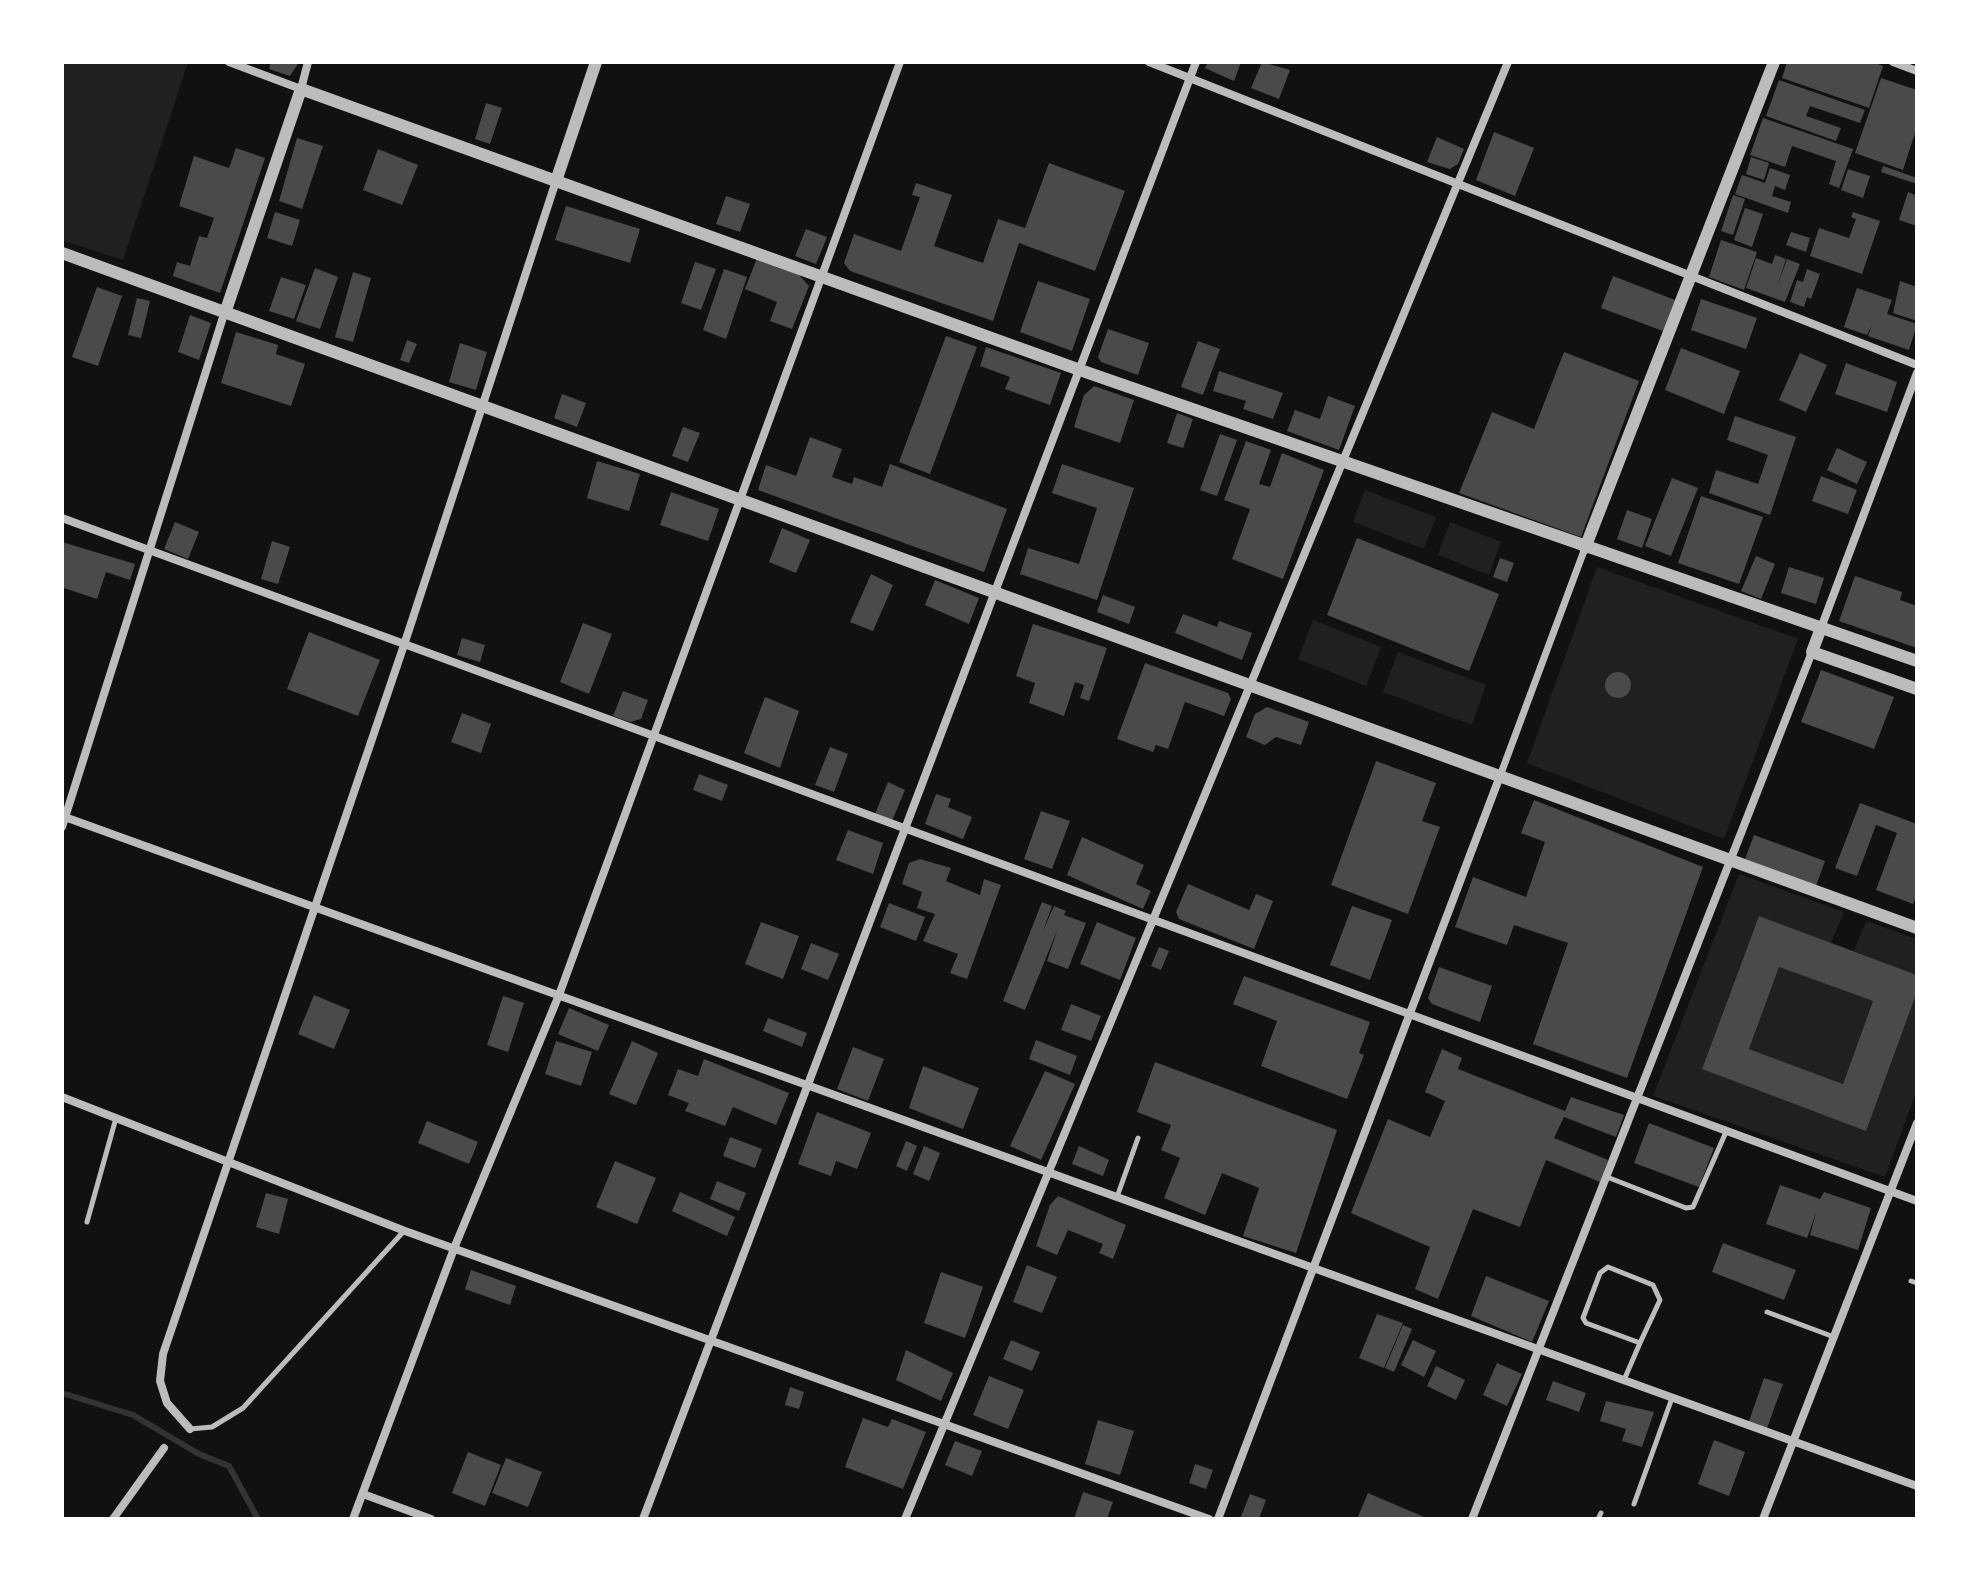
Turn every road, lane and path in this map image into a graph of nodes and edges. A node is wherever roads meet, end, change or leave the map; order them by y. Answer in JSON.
{"nodes":[{"id":1,"x":229,"y":62,"type":"edge"},
{"id":2,"x":308,"y":62,"type":"edge"},
{"id":3,"x":596,"y":62,"type":"edge"},
{"id":4,"x":900,"y":62,"type":"edge"},
{"id":5,"x":1149,"y":62,"type":"edge"},
{"id":6,"x":1196,"y":62,"type":"edge"},
{"id":7,"x":1508,"y":62,"type":"edge"},
{"id":8,"x":1774,"y":62,"type":"edge"},
{"id":9,"x":1893,"y":62,"type":"edge"},
{"id":10,"x":1917,"y":71,"type":"edge"},
{"id":11,"x":1190,"y":79,"type":"junction"},
{"id":12,"x":301,"y":89,"type":"junction"},
{"id":13,"x":556,"y":181,"type":"junction"},
{"id":14,"x":1457,"y":184,"type":"junction"},
{"id":15,"x":62,"y":253,"type":"edge"},
{"id":16,"x":824,"y":275,"type":"junction"},
{"id":17,"x":1693,"y":277,"type":"junction"},
{"id":18,"x":226,"y":310,"type":"junction"},
{"id":19,"x":1917,"y":365,"type":"edge"},
{"id":20,"x":1080,"y":370,"type":"junction"},
{"id":21,"x":1917,"y":373,"type":"edge"},
{"id":22,"x":484,"y":404,"type":"junction"},
{"id":23,"x":1342,"y":463,"type":"junction"},
{"id":24,"x":741,"y":498,"type":"junction"},
{"id":25,"x":62,"y":518,"type":"edge"},
{"id":26,"x":1585,"y":548,"type":"junction"},
{"id":27,"x":150,"y":551,"type":"junction"},
{"id":28,"x":996,"y":591,"type":"junction"},
{"id":29,"x":1821,"y":628,"type":"junction"},
{"id":30,"x":404,"y":645,"type":"junction"},
{"id":31,"x":1812,"y":652,"type":"junction"},
{"id":32,"x":1917,"y":661,"type":"edge"},
{"id":33,"x":1251,"y":685,"type":"junction"},
{"id":34,"x":1917,"y":689,"type":"edge"},
{"id":35,"x":653,"y":736,"type":"junction"},
{"id":36,"x":1500,"y":776,"type":"junction"},
{"id":37,"x":64,"y":816,"type":"edge"},
{"id":38,"x":62,"y":827,"type":"edge"},
{"id":39,"x":906,"y":829,"type":"junction"},
{"id":40,"x":1732,"y":861,"type":"junction"},
{"id":41,"x":315,"y":907,"type":"junction"},
{"id":42,"x":1154,"y":920,"type":"junction"},
{"id":43,"x":1917,"y":928,"type":"edge"},
{"id":44,"x":559,"y":995,"type":"junction"},
{"id":45,"x":1408,"y":1014,"type":"junction"},
{"id":46,"x":810,"y":1086,"type":"junction"},
{"id":47,"x":62,"y":1097,"type":"edge"},
{"id":48,"x":1638,"y":1098,"type":"junction"},
{"id":49,"x":116,"y":1118,"type":"junction"},
{"id":50,"x":1917,"y":1123,"type":"edge"},
{"id":51,"x":1726,"y":1131,"type":"junction"},
{"id":52,"x":1138,"y":1138,"type":"dead end"},
{"id":53,"x":229,"y":1162,"type":"junction"},
{"id":54,"x":1049,"y":1173,"type":"junction"},
{"id":55,"x":1607,"y":1177,"type":"junction"},
{"id":56,"x":1891,"y":1191,"type":"junction"},
{"id":57,"x":1117,"y":1197,"type":"junction"},
{"id":58,"x":1917,"y":1201,"type":"edge"},
{"id":59,"x":87,"y":1222,"type":"dead end"},
{"id":60,"x":405,"y":1231,"type":"junction"},
{"id":61,"x":455,"y":1246,"type":"junction"},
{"id":62,"x":1314,"y":1268,"type":"junction"},
{"id":63,"x":1767,"y":1312,"type":"dead end"},
{"id":64,"x":1835,"y":1337,"type":"junction"},
{"id":65,"x":709,"y":1339,"type":"junction"},
{"id":66,"x":1640,"y":1343,"type":"junction"},
{"id":67,"x":1539,"y":1349,"type":"junction"},
{"id":68,"x":1624,"y":1380,"type":"junction"},
{"id":69,"x":1672,"y":1398,"type":"junction"},
{"id":70,"x":946,"y":1424,"type":"junction"},
{"id":71,"x":190,"y":1429,"type":"joint"},
{"id":72,"x":1795,"y":1442,"type":"junction"},
{"id":73,"x":164,"y":1448,"type":"dead end"},
{"id":74,"x":1917,"y":1486,"type":"edge"},
{"id":75,"x":363,"y":1494,"type":"junction"},
{"id":76,"x":1634,"y":1504,"type":"dead end"},
{"id":77,"x":113,"y":1519,"type":"edge"},
{"id":78,"x":353,"y":1519,"type":"edge"},
{"id":79,"x":431,"y":1519,"type":"edge"},
{"id":80,"x":643,"y":1519,"type":"edge"},
{"id":81,"x":905,"y":1519,"type":"edge"},
{"id":82,"x":1209,"y":1519,"type":"edge"},
{"id":83,"x":1218,"y":1519,"type":"edge"},
{"id":84,"x":1472,"y":1519,"type":"edge"},
{"id":85,"x":1763,"y":1519,"type":"edge"}],
"edges":[{"from":1,"to":12,"type":"street"},
{"from":2,"to":12,"type":"street"},
{"from":3,"to":13,"type":"street"},
{"from":4,"to":16,"type":"street"},
{"from":5,"to":11,"type":"street"},
{"from":6,"to":11,"type":"street"},
{"from":7,"to":14,"type":"street"},
{"from":8,"to":17,"type":"street"},
{"from":9,"to":10,"type":"street"},
{"from":11,"to":14,"type":"street"},
{"from":11,"to":20,"type":"street"},
{"from":12,"to":13,"type":"street"},
{"from":12,"to":18,"type":"street"},
{"from":13,"to":16,"type":"street"},
{"from":13,"to":22,"type":"street"},
{"from":14,"to":17,"type":"street"},
{"from":14,"to":23,"type":"street"},
{"from":15,"to":18,"type":"street"},
{"from":16,"to":20,"type":"street"},
{"from":16,"to":24,"type":"street"},
{"from":17,"to":19,"type":"street"},
{"from":17,"to":26,"type":"street"},
{"from":18,"to":22,"type":"street"},
{"from":18,"to":27,"type":"street"},
{"from":20,"to":23,"type":"street"},
{"from":20,"to":28,"type":"street"},
{"from":21,"to":29,"type":"street"},
{"from":22,"to":24,"type":"street"},
{"from":22,"to":30,"type":"street"},
{"from":23,"to":26,"type":"street"},
{"from":23,"to":33,"type":"street"},
{"from":24,"to":28,"type":"street"},
{"from":24,"to":35,"type":"street"},
{"from":25,"to":27,"type":"street"},
{"from":26,"to":29,"type":"street"},
{"from":26,"to":36,"type":"street"},
{"from":27,"to":30,"type":"street"},
{"from":27,"to":37,"type":"street"},
{"from":28,"to":33,"type":"street"},
{"from":28,"to":39,"type":"street"},
{"from":29,"to":31,"type":"street"},
{"from":29,"to":32,"type":"street"},
{"from":30,"to":35,"type":"street"},
{"from":30,"to":41,"type":"street"},
{"from":31,"to":34,"type":"street"},
{"from":31,"to":40,"type":"street"},
{"from":33,"to":36,"type":"street"},
{"from":33,"to":42,"type":"street"},
{"from":35,"to":39,"type":"street"},
{"from":35,"to":44,"type":"street"},
{"from":36,"to":40,"type":"street"},
{"from":36,"to":45,"type":"street"},
{"from":37,"to":38,"type":"street"},
{"from":37,"to":41,"type":"street"},
{"from":39,"to":42,"type":"street"},
{"from":39,"to":46,"type":"street"},
{"from":40,"to":43,"type":"street"},
{"from":40,"to":48,"type":"street"},
{"from":41,"to":44,"type":"street"},
{"from":41,"to":53,"type":"street"},
{"from":42,"to":45,"type":"street"},
{"from":42,"to":54,"type":"street"},
{"from":44,"to":46,"type":"street"},
{"from":44,"to":61,"type":"street"},
{"from":45,"to":48,"type":"street"},
{"from":45,"to":62,"type":"street"},
{"from":46,"to":54,"type":"street"},
{"from":46,"to":65,"type":"street"},
{"from":47,"to":49,"type":"street"},
{"from":48,"to":51,"type":"street"},
{"from":48,"to":55,"type":"street"},
{"from":49,"to":53,"type":"street"},
{"from":49,"to":59,"type":"lane"},
{"from":50,"to":56,"type":"street"},
{"from":51,"to":55,"type":"lane"},
{"from":51,"to":56,"type":"street"},
{"from":52,"to":57,"type":"lane"},
{"from":53,"to":60,"type":"street"},
{"from":53,"to":71,"type":"street"},
{"from":54,"to":57,"type":"street"},
{"from":54,"to":70,"type":"street"},
{"from":55,"to":67,"type":"street"},
{"from":56,"to":58,"type":"street"},
{"from":56,"to":64,"type":"street"},
{"from":57,"to":62,"type":"street"},
{"from":60,"to":61,"type":"street"},
{"from":60,"to":71,"type":"lane"},
{"from":61,"to":65,"type":"street"},
{"from":61,"to":75,"type":"street"},
{"from":62,"to":67,"type":"street"},
{"from":62,"to":83,"type":"street"},
{"from":63,"to":64,"type":"lane"},
{"from":64,"to":72,"type":"street"},
{"from":65,"to":70,"type":"street"},
{"from":65,"to":80,"type":"street"},
{"from":66,"to":66,"type":"lane"},
{"from":66,"to":68,"type":"lane"},
{"from":67,"to":68,"type":"street"},
{"from":67,"to":84,"type":"street"},
{"from":68,"to":69,"type":"street"},
{"from":69,"to":72,"type":"street"},
{"from":69,"to":76,"type":"lane"},
{"from":70,"to":81,"type":"street"},
{"from":70,"to":82,"type":"street"},
{"from":72,"to":74,"type":"street"},
{"from":72,"to":85,"type":"street"},
{"from":73,"to":77,"type":"street"},
{"from":75,"to":78,"type":"street"},
{"from":75,"to":79,"type":"street"}]}
